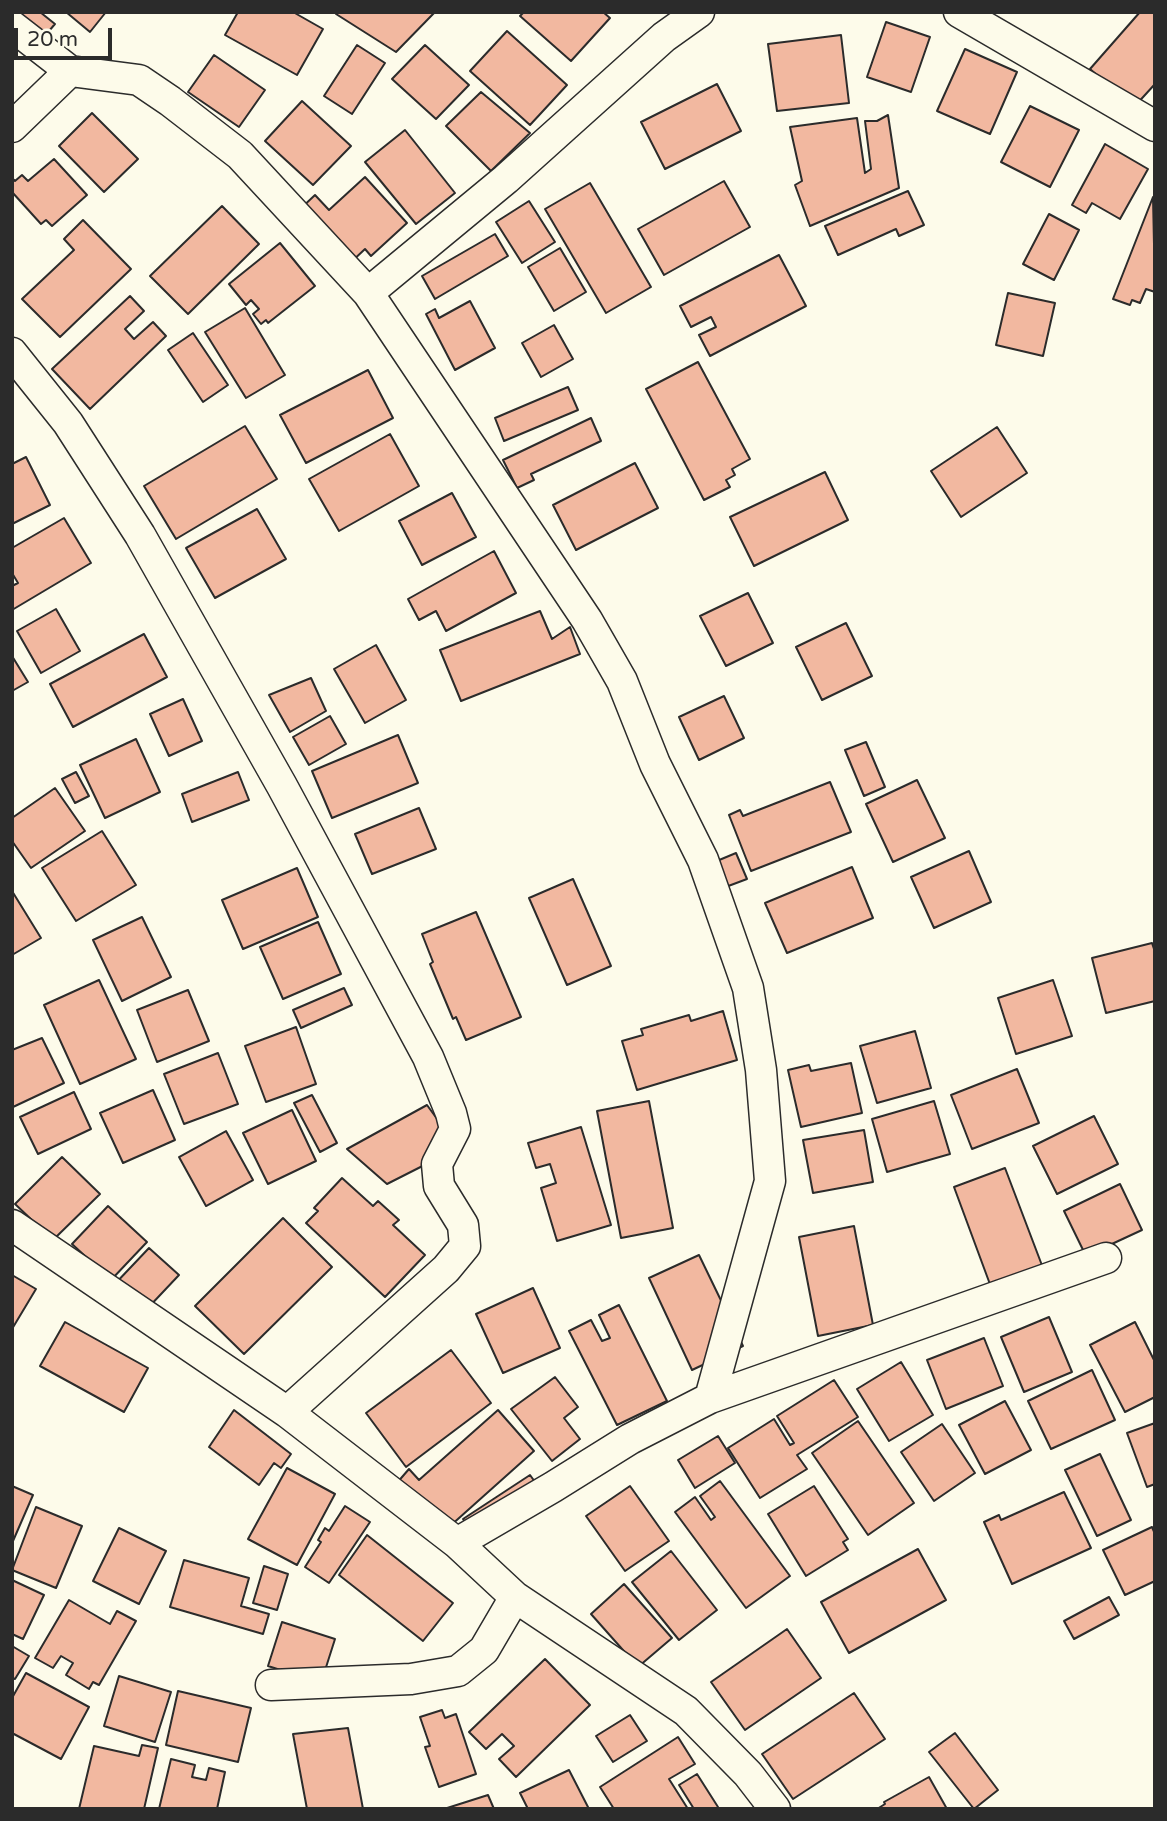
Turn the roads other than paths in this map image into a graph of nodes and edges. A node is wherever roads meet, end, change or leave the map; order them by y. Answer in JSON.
{"nodes":[{"id":1,"x":699,"y":12,"type":"edge"},
{"id":2,"x":959,"y":12,"type":"edge"},
{"id":3,"x":12,"y":26,"type":"edge"},
{"id":4,"x":70,"y":71,"type":"junction"},
{"id":5,"x":1155,"y":126,"type":"edge"},
{"id":6,"x":12,"y":127,"type":"edge"},
{"id":7,"x":368,"y":293,"type":"junction"},
{"id":8,"x":12,"y":353,"type":"edge"},
{"id":9,"x":12,"y":1225,"type":"edge"},
{"id":10,"x":1106,"y":1258,"type":"dead end"},
{"id":11,"x":710,"y":1398,"type":"junction"},
{"id":12,"x":287,"y":1412,"type":"junction"},
{"id":13,"x":457,"y":1543,"type":"junction"},
{"id":14,"x":515,"y":1597,"type":"junction"},
{"id":15,"x":271,"y":1685,"type":"dead end"},
{"id":16,"x":775,"y":1809,"type":"edge"}],
"edges":[{"from":1,"to":7,"type":"street"},
{"from":2,"to":5,"type":"street"},
{"from":3,"to":4,"type":"street"},
{"from":4,"to":6,"type":"street"},
{"from":4,"to":7,"type":"street"},
{"from":7,"to":11,"type":"street"},
{"from":8,"to":12,"type":"street"},
{"from":9,"to":12,"type":"street"},
{"from":10,"to":11,"type":"street"},
{"from":11,"to":13,"type":"street"},
{"from":12,"to":13,"type":"street"},
{"from":13,"to":14,"type":"street"},
{"from":14,"to":15,"type":"street"},
{"from":14,"to":16,"type":"street"}]}
